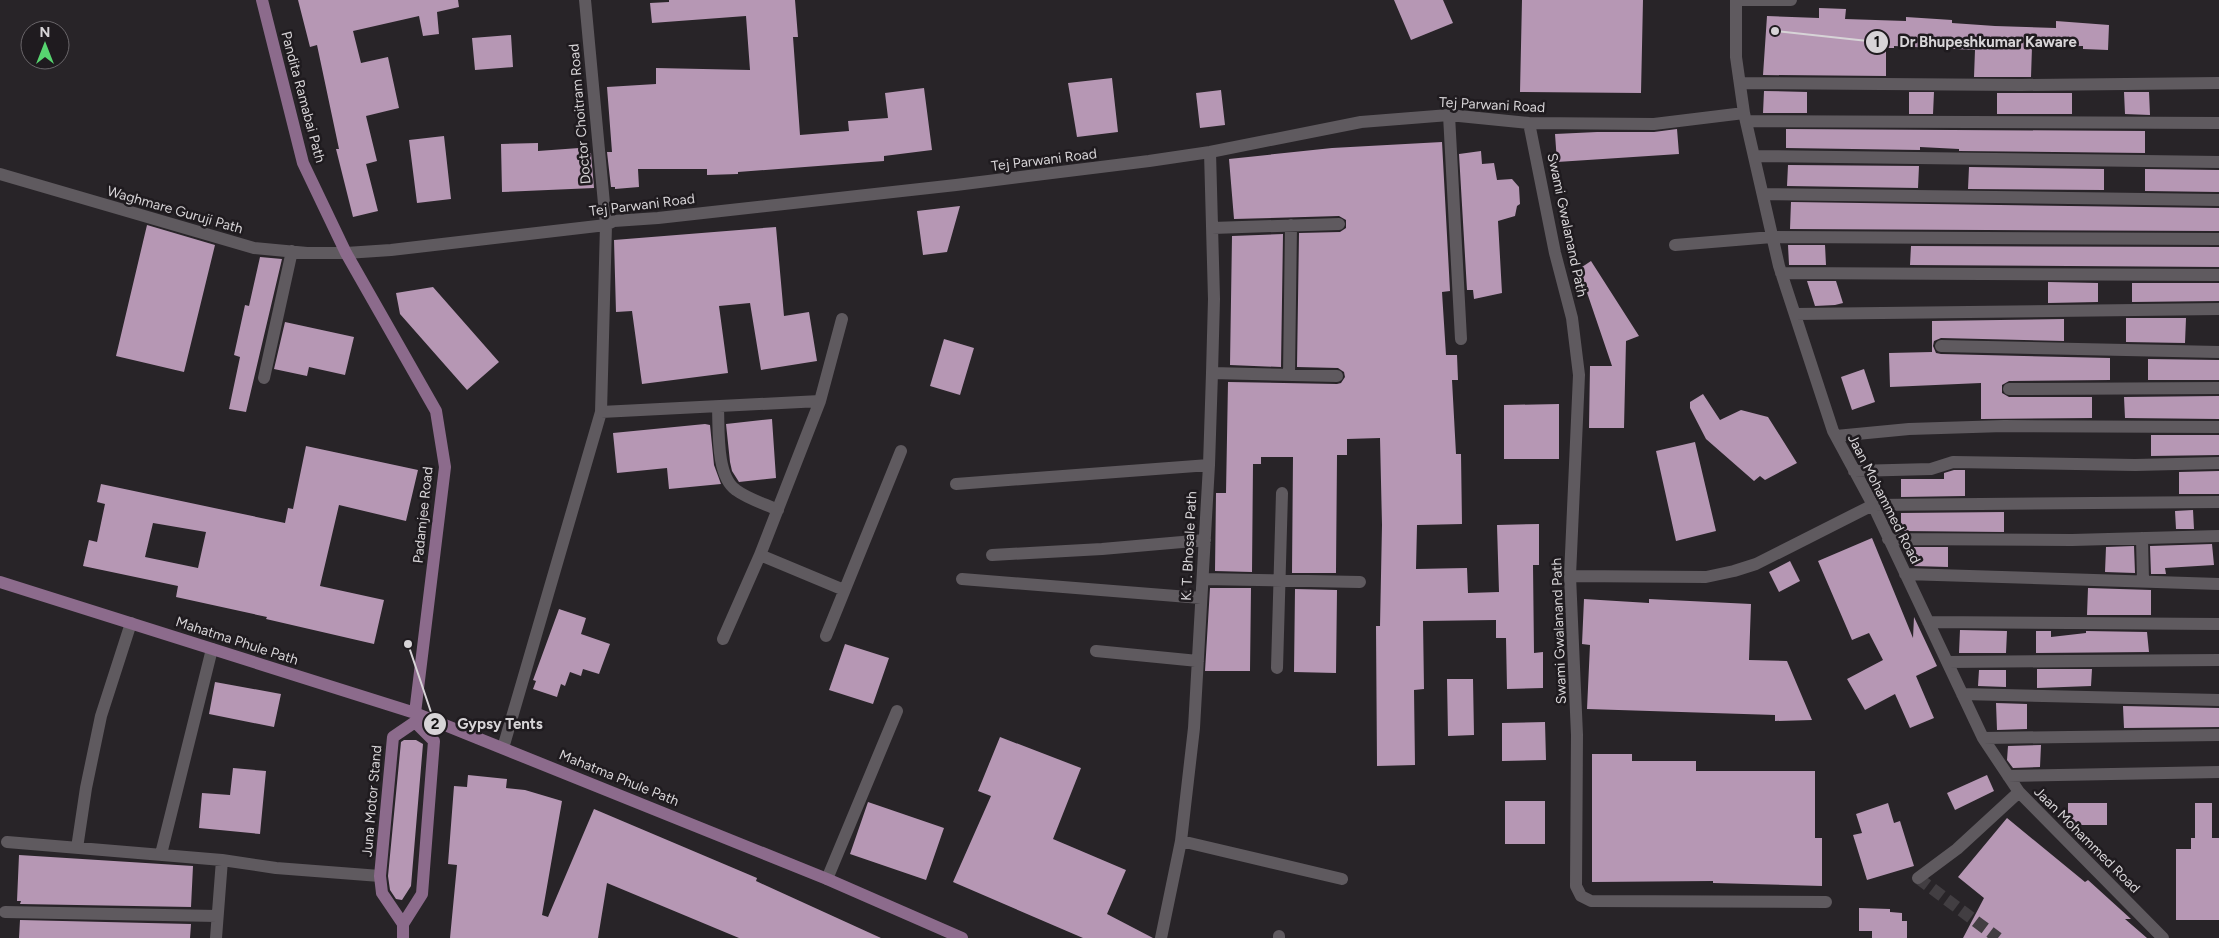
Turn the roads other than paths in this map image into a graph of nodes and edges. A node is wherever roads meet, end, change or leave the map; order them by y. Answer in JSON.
{"nodes":[{"id":1,"x":262,"y":0,"type":"edge"},
{"id":2,"x":585,"y":0,"type":"edge"},
{"id":3,"x":1736,"y":0,"type":"edge"},
{"id":4,"x":1792,"y":0,"type":"edge"},
{"id":5,"x":1740,"y":83,"type":"junction"},
{"id":6,"x":2219,"y":83,"type":"edge"},
{"id":7,"x":1449,"y":115,"type":"junction"},
{"id":8,"x":1745,"y":117,"type":"junction"},
{"id":9,"x":1529,"y":123,"type":"junction"},
{"id":10,"x":2219,"y":124,"type":"edge"},
{"id":11,"x":1210,"y":152,"type":"junction"},
{"id":12,"x":1754,"y":156,"type":"junction"},
{"id":13,"x":2219,"y":162,"type":"edge"},
{"id":14,"x":0,"y":174,"type":"edge"},
{"id":15,"x":1763,"y":194,"type":"junction"},
{"id":16,"x":2219,"y":200,"type":"edge"},
{"id":17,"x":1339,"y":224,"type":"dead end"},
{"id":18,"x":606,"y":225,"type":"junction"},
{"id":19,"x":1291,"y":226,"type":"junction"},
{"id":20,"x":1212,"y":228,"type":"junction"},
{"id":21,"x":1772,"y":237,"type":"junction"},
{"id":22,"x":2219,"y":239,"type":"edge"},
{"id":23,"x":1675,"y":245,"type":"dead end"},
{"id":24,"x":292,"y":251,"type":"junction"},
{"id":25,"x":346,"y":253,"type":"junction"},
{"id":26,"x":1781,"y":273,"type":"junction"},
{"id":27,"x":2219,"y":275,"type":"edge"},
{"id":28,"x":2219,"y":309,"type":"edge"},
{"id":29,"x":1794,"y":314,"type":"junction"},
{"id":30,"x":842,"y":318,"type":"dead end"},
{"id":31,"x":1462,"y":339,"type":"dead end"},
{"id":32,"x":1941,"y":346,"type":"dead end"},
{"id":33,"x":2219,"y":352,"type":"edge"},
{"id":34,"x":1212,"y":373,"type":"junction"},
{"id":35,"x":1290,"y":375,"type":"junction"},
{"id":36,"x":1337,"y":376,"type":"dead end"},
{"id":37,"x":264,"y":378,"type":"dead end"},
{"id":38,"x":2219,"y":388,"type":"edge"},
{"id":39,"x":2009,"y":389,"type":"dead end"},
{"id":40,"x":820,"y":401,"type":"junction"},
{"id":41,"x":718,"y":408,"type":"junction"},
{"id":42,"x":601,"y":412,"type":"junction"},
{"id":43,"x":2219,"y":427,"type":"edge"},
{"id":44,"x":1836,"y":436,"type":"junction"},
{"id":45,"x":901,"y":451,"type":"dead end"},
{"id":46,"x":2219,"y":463,"type":"edge"},
{"id":47,"x":1209,"y":465,"type":"junction"},
{"id":48,"x":1854,"y":471,"type":"junction"},
{"id":49,"x":956,"y":484,"type":"dead end"},
{"id":50,"x":1282,"y":493,"type":"dead end"},
{"id":51,"x":2219,"y":502,"type":"edge"},
{"id":52,"x":1873,"y":505,"type":"junction"},
{"id":53,"x":778,"y":510,"type":"junction"},
{"id":54,"x":2219,"y":536,"type":"edge"},
{"id":55,"x":2142,"y":538,"type":"junction"},
{"id":56,"x":1888,"y":539,"type":"junction"},
{"id":57,"x":1205,"y":540,"type":"junction"},
{"id":58,"x":760,"y":554,"type":"junction"},
{"id":59,"x":992,"y":555,"type":"dead end"},
{"id":60,"x":1905,"y":574,"type":"junction"},
{"id":61,"x":1570,"y":576,"type":"junction"},
{"id":62,"x":962,"y":579,"type":"dead end"},
{"id":63,"x":1203,"y":579,"type":"junction"},
{"id":64,"x":2144,"y":581,"type":"junction"},
{"id":65,"x":0,"y":582,"type":"edge"},
{"id":66,"x":1280,"y":582,"type":"junction"},
{"id":67,"x":1360,"y":582,"type":"dead end"},
{"id":68,"x":2219,"y":584,"type":"edge"},
{"id":69,"x":844,"y":590,"type":"junction"},
{"id":70,"x":1201,"y":598,"type":"junction"},
{"id":71,"x":1928,"y":622,"type":"junction"},
{"id":72,"x":131,"y":623,"type":"junction"},
{"id":73,"x":2219,"y":624,"type":"edge"},
{"id":74,"x":826,"y":636,"type":"dead end"},
{"id":75,"x":723,"y":640,"type":"dead end"},
{"id":76,"x":212,"y":649,"type":"junction"},
{"id":77,"x":1096,"y":651,"type":"dead end"},
{"id":78,"x":2219,"y":660,"type":"edge"},
{"id":79,"x":1198,"y":661,"type":"junction"},
{"id":80,"x":1947,"y":662,"type":"junction"},
{"id":81,"x":1278,"y":668,"type":"dead end"},
{"id":82,"x":1962,"y":694,"type":"junction"},
{"id":83,"x":2219,"y":700,"type":"edge"},
{"id":84,"x":898,"y":711,"type":"dead end"},
{"id":85,"x":415,"y":717,"type":"junction"},
{"id":86,"x":2219,"y":735,"type":"edge"},
{"id":87,"x":1983,"y":738,"type":"junction"},
{"id":88,"x":504,"y":748,"type":"junction"},
{"id":89,"x":2219,"y":772,"type":"edge"},
{"id":90,"x":2008,"y":776,"type":"junction"},
{"id":91,"x":2019,"y":792,"type":"junction"},
{"id":92,"x":1181,"y":841,"type":"junction"},
{"id":93,"x":7,"y":842,"type":"dead end"},
{"id":94,"x":77,"y":848,"type":"junction"},
{"id":95,"x":161,"y":854,"type":"junction"},
{"id":96,"x":222,"y":860,"type":"junction"},
{"id":97,"x":1922,"y":874,"type":"dead end"},
{"id":98,"x":380,"y":876,"type":"junction"},
{"id":99,"x":827,"y":878,"type":"junction"},
{"id":100,"x":1342,"y":878,"type":"dead end"},
{"id":101,"x":1826,"y":902,"type":"dead end"},
{"id":102,"x":5,"y":912,"type":"dead end"},
{"id":103,"x":217,"y":916,"type":"junction"},
{"id":104,"x":403,"y":924,"type":"junction"},
{"id":105,"x":216,"y":938,"type":"edge"},
{"id":106,"x":403,"y":938,"type":"edge"},
{"id":107,"x":962,"y":938,"type":"edge"},
{"id":108,"x":1161,"y":938,"type":"edge"},
{"id":109,"x":2163,"y":938,"type":"edge"}],
"edges":[{"from":1,"to":25,"type":"street","name":"Pandita Ramabai Path"},
{"from":2,"to":18,"type":"street","name":"Doctor Choitram Road"},
{"from":3,"to":4,"type":"street"},
{"from":3,"to":5,"type":"street","name":"Jaan Mohammed Road"},
{"from":5,"to":6,"type":"street"},
{"from":5,"to":8,"type":"street","name":"Jaan Mohammed Road"},
{"from":7,"to":9,"type":"street","name":"Tej Parwani Road"},
{"from":7,"to":11,"type":"street","name":"Tej Parwani Road"},
{"from":7,"to":31,"type":"street"},
{"from":8,"to":9,"type":"street","name":"Tej Parwani Road"},
{"from":8,"to":10,"type":"street","name":"Tej Parwani Road"},
{"from":8,"to":12,"type":"street","name":"Jaan Mohammed Road"},
{"from":9,"to":61,"type":"street","name":"Swami Gwalanand Path"},
{"from":11,"to":18,"type":"street","name":"Tej Parwani Road"},
{"from":11,"to":20,"type":"street","name":"K. T. Bhosale Path"},
{"from":12,"to":13,"type":"street"},
{"from":12,"to":15,"type":"street","name":"Jaan Mohammed Road"},
{"from":14,"to":24,"type":"street","name":"Waghmare Guruji Path"},
{"from":15,"to":16,"type":"street"},
{"from":15,"to":21,"type":"street","name":"Jaan Mohammed Road"},
{"from":17,"to":19,"type":"street"},
{"from":18,"to":25,"type":"street","name":"Tej Parwani Road"},
{"from":18,"to":42,"type":"street","name":"Doctor Choitram Road"},
{"from":19,"to":20,"type":"street"},
{"from":19,"to":35,"type":"street"},
{"from":20,"to":34,"type":"street","name":"K. T. Bhosale Path"},
{"from":21,"to":22,"type":"street"},
{"from":21,"to":23,"type":"street"},
{"from":21,"to":26,"type":"street","name":"Jaan Mohammed Road"},
{"from":24,"to":25,"type":"street","name":"Waghmare Guruji Path"},
{"from":24,"to":37,"type":"street"},
{"from":25,"to":85,"type":"street","name":"Padamjee Road"},
{"from":26,"to":27,"type":"street"},
{"from":26,"to":29,"type":"street","name":"Jaan Mohammed Road"},
{"from":28,"to":29,"type":"street"},
{"from":29,"to":44,"type":"street","name":"Jaan Mohammed Road"},
{"from":30,"to":40,"type":"street"},
{"from":32,"to":33,"type":"street"},
{"from":34,"to":35,"type":"street"},
{"from":34,"to":47,"type":"street","name":"K. T. Bhosale Path"},
{"from":35,"to":36,"type":"street"},
{"from":38,"to":39,"type":"street"},
{"from":40,"to":41,"type":"street"},
{"from":40,"to":53,"type":"street"},
{"from":41,"to":42,"type":"street"},
{"from":41,"to":53,"type":"street"},
{"from":42,"to":88,"type":"street","name":"Doctor Choitram Road"},
{"from":43,"to":44,"type":"street"},
{"from":44,"to":48,"type":"street","name":"Jaan Mohammed Road"},
{"from":45,"to":69,"type":"street"},
{"from":46,"to":48,"type":"street"},
{"from":47,"to":49,"type":"street"},
{"from":47,"to":57,"type":"street","name":"K. T. Bhosale Path"},
{"from":48,"to":52,"type":"street","name":"Jaan Mohammed Road"},
{"from":50,"to":66,"type":"street"},
{"from":51,"to":52,"type":"street"},
{"from":52,"to":56,"type":"street","name":"Jaan Mohammed Road"},
{"from":52,"to":61,"type":"street"},
{"from":53,"to":58,"type":"street"},
{"from":54,"to":55,"type":"street"},
{"from":55,"to":56,"type":"street"},
{"from":55,"to":64,"type":"street"},
{"from":56,"to":60,"type":"street","name":"Jaan Mohammed Road"},
{"from":57,"to":59,"type":"street"},
{"from":57,"to":63,"type":"street","name":"K. T. Bhosale Path"},
{"from":58,"to":69,"type":"street"},
{"from":58,"to":75,"type":"street"},
{"from":60,"to":64,"type":"street"},
{"from":60,"to":71,"type":"street","name":"Jaan Mohammed Road"},
{"from":61,"to":101,"type":"street","name":"Swami Gwalanand Path"},
{"from":62,"to":70,"type":"street"},
{"from":63,"to":66,"type":"street"},
{"from":63,"to":70,"type":"street","name":"K. T. Bhosale Path"},
{"from":64,"to":68,"type":"street"},
{"from":65,"to":72,"type":"street","name":"Mahatma Phule Path"},
{"from":66,"to":67,"type":"street"},
{"from":66,"to":81,"type":"street"},
{"from":69,"to":74,"type":"street"},
{"from":70,"to":79,"type":"street","name":"K. T. Bhosale Path"},
{"from":71,"to":73,"type":"street"},
{"from":71,"to":80,"type":"street","name":"Jaan Mohammed Road"},
{"from":72,"to":76,"type":"street","name":"Mahatma Phule Path"},
{"from":72,"to":94,"type":"street"},
{"from":76,"to":85,"type":"street","name":"Mahatma Phule Path"},
{"from":76,"to":95,"type":"street"},
{"from":77,"to":79,"type":"street"},
{"from":78,"to":80,"type":"street"},
{"from":79,"to":92,"type":"street","name":"K. T. Bhosale Path"},
{"from":80,"to":82,"type":"street","name":"Jaan Mohammed Road"},
{"from":82,"to":83,"type":"street"},
{"from":82,"to":87,"type":"street","name":"Jaan Mohammed Road"},
{"from":84,"to":99,"type":"street"},
{"from":85,"to":88,"type":"street","name":"Mahatma Phule Path"},
{"from":85,"to":98,"type":"street","name":"Juna Motor Stand"},
{"from":85,"to":104,"type":"street"},
{"from":86,"to":87,"type":"street"},
{"from":87,"to":90,"type":"street","name":"Jaan Mohammed Road"},
{"from":88,"to":99,"type":"street","name":"Mahatma Phule Path"},
{"from":89,"to":90,"type":"street"},
{"from":90,"to":91,"type":"street","name":"Jaan Mohammed Road"},
{"from":91,"to":97,"type":"street"},
{"from":91,"to":109,"type":"street","name":"Jaan Mohammed Road"},
{"from":92,"to":100,"type":"street"},
{"from":92,"to":108,"type":"street","name":"K. T. Bhosale Path"},
{"from":93,"to":94,"type":"street"},
{"from":94,"to":95,"type":"street"},
{"from":95,"to":96,"type":"street"},
{"from":96,"to":98,"type":"street"},
{"from":96,"to":103,"type":"street"},
{"from":98,"to":104,"type":"street","name":"Juna Motor Stand"},
{"from":99,"to":107,"type":"street","name":"Mahatma Phule Path"},
{"from":102,"to":103,"type":"street"},
{"from":103,"to":105,"type":"street"},
{"from":104,"to":106,"type":"street"}]}
